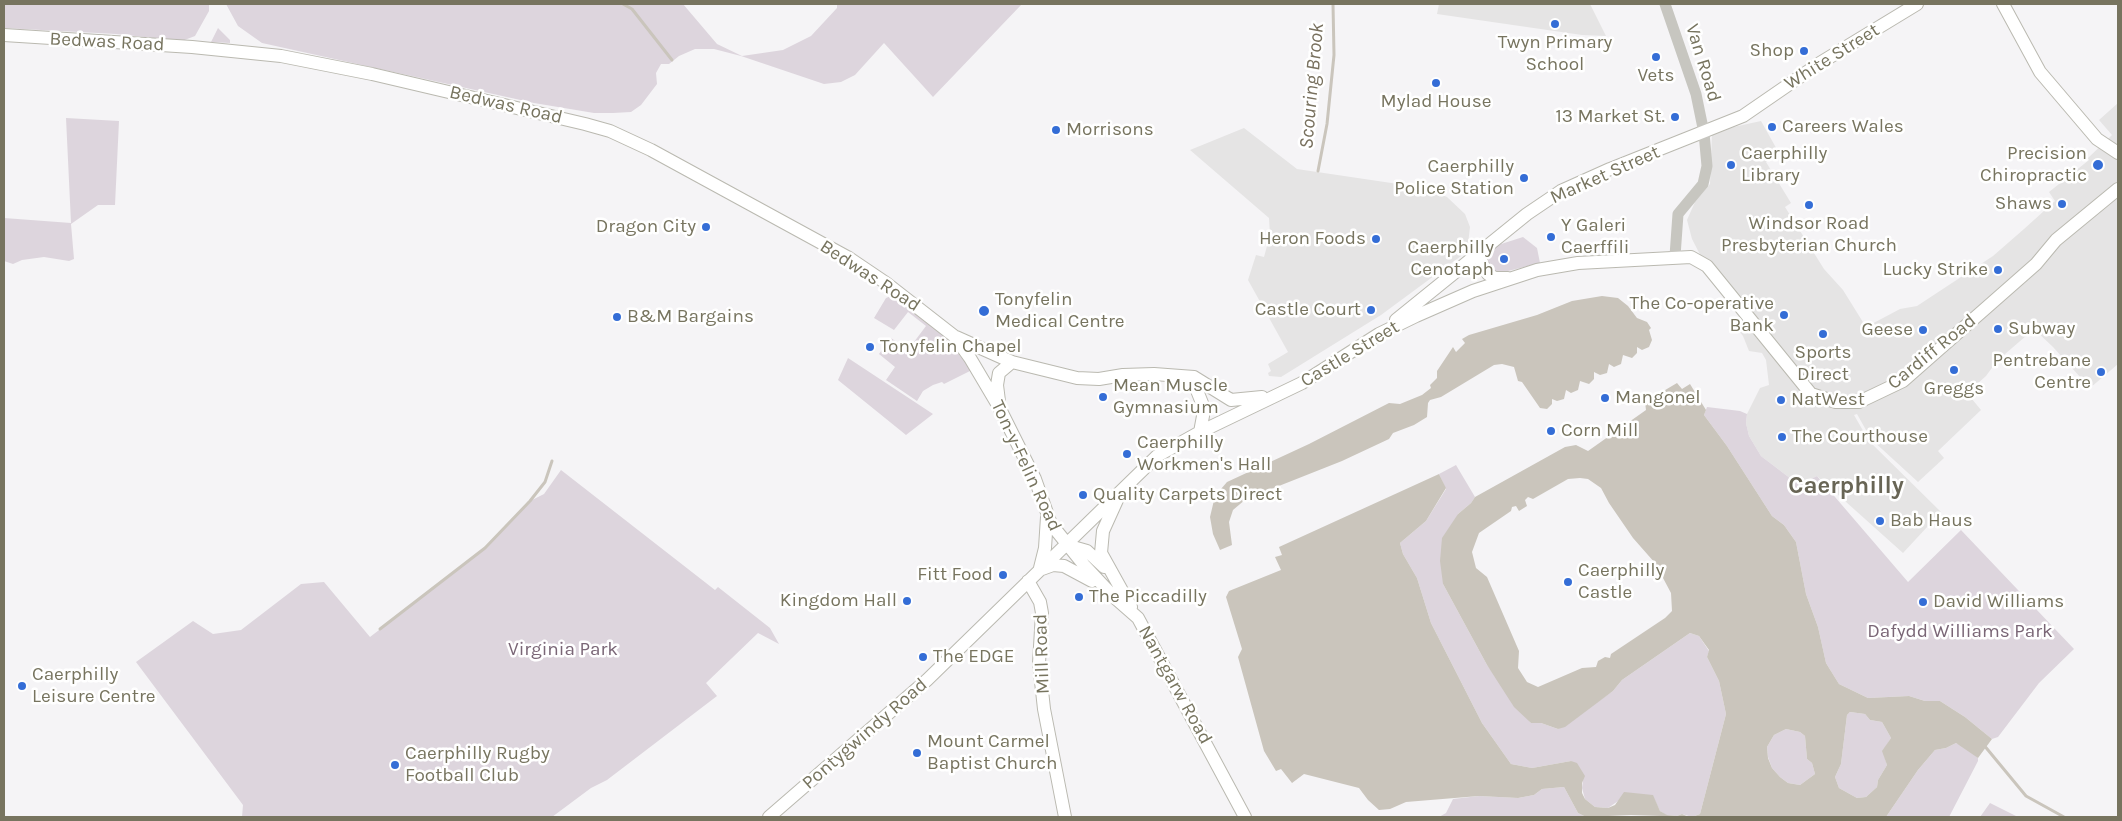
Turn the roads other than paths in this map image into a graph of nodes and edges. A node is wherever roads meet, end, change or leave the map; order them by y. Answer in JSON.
{"nodes":[{"id":1,"x":1665,"y":4,"type":"edge"},
{"id":2,"x":1917,"y":4,"type":"edge"},
{"id":3,"x":2003,"y":4,"type":"edge"},
{"id":4,"x":4,"y":35,"type":"edge"},
{"id":5,"x":1774,"y":94,"type":"joint"},
{"id":6,"x":1704,"y":133,"type":"junction"},
{"id":7,"x":2118,"y":153,"type":"edge"},
{"id":8,"x":2118,"y":188,"type":"edge"},
{"id":9,"x":1481,"y":252,"type":"junction"},
{"id":10,"x":1676,"y":256,"type":"junction"},
{"id":11,"x":1510,"y":278,"type":"junction"},
{"id":12,"x":1378,"y":334,"type":"junction"},
{"id":13,"x":954,"y":336,"type":"junction"},
{"id":14,"x":1012,"y":362,"type":"junction"},
{"id":15,"x":1179,"y":376,"type":"junction"},
{"id":16,"x":1276,"y":394,"type":"junction"},
{"id":17,"x":999,"y":407,"type":"junction"},
{"id":18,"x":1200,"y":432,"type":"junction"},
{"id":19,"x":1121,"y":491,"type":"junction"},
{"id":20,"x":1048,"y":517,"type":"junction"},
{"id":21,"x":1066,"y":545,"type":"junction"},
{"id":22,"x":1040,"y":570,"type":"junction"},
{"id":23,"x":1114,"y":579,"type":"junction"},
{"id":24,"x":1028,"y":581,"type":"junction"},
{"id":25,"x":1114,"y":597,"type":"junction"},
{"id":26,"x":1138,"y":618,"type":"junction"},
{"id":27,"x":769,"y":817,"type":"edge"},
{"id":28,"x":1065,"y":817,"type":"edge"},
{"id":29,"x":1245,"y":817,"type":"edge"}],
"edges":[{"from":1,"to":6,"type":"street","name":"Van Road"},
{"from":2,"to":5,"type":"main road","name":"White Street"},
{"from":3,"to":7,"type":"main road"},
{"from":4,"to":13,"type":"main road","name":"Bedwas Road"},
{"from":5,"to":6,"type":"main road","name":"Market Street"},
{"from":6,"to":9,"type":"main road","name":"Market Street"},
{"from":6,"to":10,"type":"street","name":"Van Road"},
{"from":8,"to":10,"type":"main road","name":"Cardiff Road"},
{"from":9,"to":11,"type":"main road"},
{"from":9,"to":12,"type":"main road","name":"Market Street"},
{"from":10,"to":11,"type":"main road","name":"Castle Street"},
{"from":11,"to":12,"type":"main road","name":"Castle Street"},
{"from":12,"to":16,"type":"main road","name":"Castle Street"},
{"from":13,"to":14,"type":"main road"},
{"from":13,"to":17,"type":"main road","name":"Ton-y-Felin Road"},
{"from":14,"to":15,"type":"main road"},
{"from":14,"to":17,"type":"main road"},
{"from":15,"to":16,"type":"main road"},
{"from":15,"to":18,"type":"main road"},
{"from":16,"to":18,"type":"main road","name":"Castle Street"},
{"from":17,"to":20,"type":"main road","name":"Ton-y-Felin Road"},
{"from":18,"to":19,"type":"main road","name":"Castle Street"},
{"from":19,"to":21,"type":"main road","name":"Castle Street"},
{"from":19,"to":23,"type":"main road"},
{"from":20,"to":21,"type":"main road","name":"Ton-y-Felin Road"},
{"from":20,"to":22,"type":"main road"},
{"from":21,"to":22,"type":"main road","name":"Pontygwindy Road"},
{"from":21,"to":23,"type":"main road"},
{"from":21,"to":25,"type":"main road","name":"Nantgarw Road"},
{"from":22,"to":24,"type":"main road","name":"Pontygwindy Road"},
{"from":22,"to":25,"type":"main road"},
{"from":23,"to":26,"type":"main road"},
{"from":24,"to":27,"type":"main road","name":"Pontygwindy Road"},
{"from":24,"to":28,"type":"main road","name":"Mill Road"},
{"from":25,"to":26,"type":"main road","name":"Nantgarw Road"},
{"from":26,"to":29,"type":"main road","name":"Nantgarw Road"}]}
